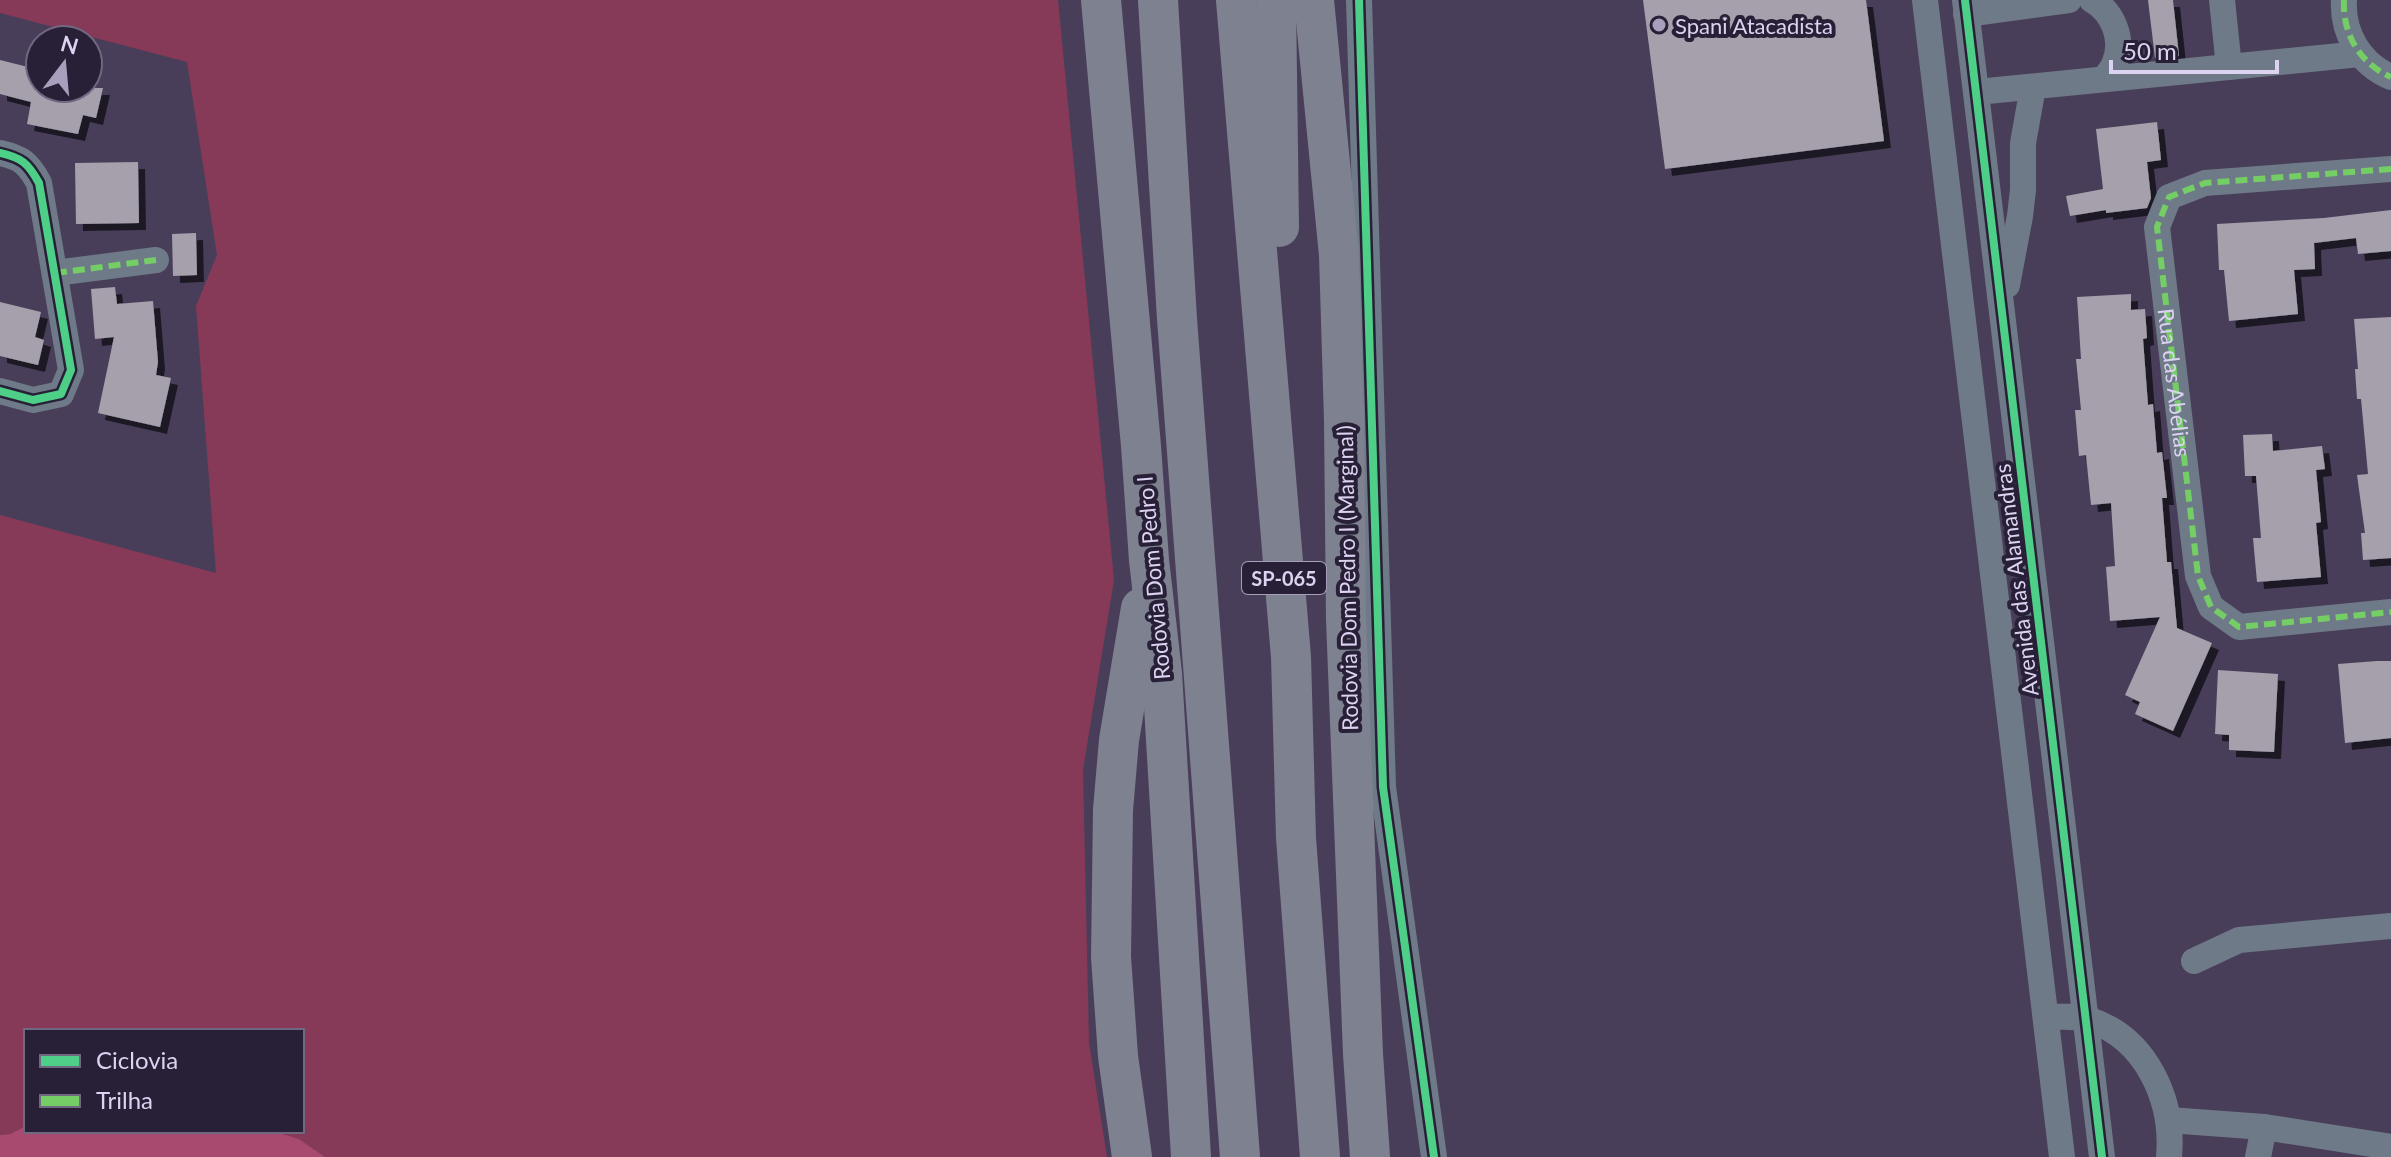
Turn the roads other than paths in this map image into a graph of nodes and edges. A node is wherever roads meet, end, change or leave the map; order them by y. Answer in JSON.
{"nodes":[{"id":1,"x":1101,"y":0,"type":"edge"},
{"id":2,"x":1236,"y":0,"type":"edge"},
{"id":3,"x":1276,"y":0,"type":"edge"},
{"id":4,"x":1314,"y":0,"type":"edge"},
{"id":5,"x":1359,"y":0,"type":"edge"},
{"id":6,"x":1925,"y":0,"type":"edge"},
{"id":7,"x":2069,"y":0,"type":"edge"},
{"id":8,"x":2092,"y":0,"type":"edge"},
{"id":9,"x":2222,"y":0,"type":"edge"},
{"id":10,"x":2344,"y":0,"type":"edge"},
{"id":11,"x":2029,"y":2,"type":"edge"},
{"id":12,"x":1965,"y":7,"type":"edge"},
{"id":13,"x":1158,"y":11,"type":"edge"},
{"id":14,"x":2360,"y":54,"type":"junction"},
{"id":15,"x":2229,"y":67,"type":"junction"},
{"id":16,"x":2391,"y":77,"type":"edge"},
{"id":17,"x":2104,"y":79,"type":"junction"},
{"id":18,"x":2033,"y":87,"type":"junction"},
{"id":19,"x":1977,"y":92,"type":"junction"},
{"id":20,"x":0,"y":153,"type":"edge"},
{"id":21,"x":2391,"y":169,"type":"edge"},
{"id":22,"x":156,"y":260,"type":"dead end"},
{"id":23,"x":55,"y":273,"type":"junction"},
{"id":24,"x":2002,"y":307,"type":"junction"},
{"id":25,"x":0,"y":391,"type":"edge"},
{"id":26,"x":2021,"y":462,"type":"junction"},
{"id":27,"x":1980,"y":466,"type":"junction"},
{"id":28,"x":1149,"y":560,"type":"junction"},
{"id":29,"x":1283,"y":567,"type":"junction"},
{"id":30,"x":2391,"y":612,"type":"edge"},
{"id":31,"x":1356,"y":883,"type":"junction"},
{"id":32,"x":2391,"y":926,"type":"edge"},
{"id":33,"x":2194,"y":961,"type":"dead end"},
{"id":34,"x":2046,"y":1017,"type":"junction"},
{"id":35,"x":2086,"y":1018,"type":"junction"},
{"id":36,"x":2169,"y":1120,"type":"junction"},
{"id":37,"x":2264,"y":1127,"type":"junction"},
{"id":38,"x":2389,"y":1150,"type":"edge"},
{"id":39,"x":1132,"y":1157,"type":"edge"},
{"id":40,"x":1191,"y":1157,"type":"edge"},
{"id":41,"x":1240,"y":1157,"type":"edge"},
{"id":42,"x":1320,"y":1157,"type":"edge"},
{"id":43,"x":1370,"y":1157,"type":"edge"},
{"id":44,"x":1394,"y":1157,"type":"edge"},
{"id":45,"x":1434,"y":1157,"type":"edge"},
{"id":46,"x":2062,"y":1157,"type":"edge"},
{"id":47,"x":2102,"y":1157,"type":"edge"},
{"id":48,"x":2169,"y":1157,"type":"edge"},
{"id":49,"x":2258,"y":1157,"type":"edge"}],
"edges":[{"from":1,"to":28,"type":"highway","name":"Rodovia Dom Pedro I"},
{"from":2,"to":29,"type":"highway","number":"SP-065"},
{"from":3,"to":29,"type":"highway"},
{"from":4,"to":31,"type":"highway","name":"Rodovia Dom Pedro I (Marginal)","number":"SP-065"},
{"from":5,"to":45,"type":"street"},
{"from":6,"to":27,"type":"street","name":"Avenida das Alamandras"},
{"from":7,"to":11,"type":"street"},
{"from":8,"to":17,"type":"street"},
{"from":9,"to":15,"type":"street"},
{"from":10,"to":14,"type":"street"},
{"from":11,"to":12,"type":"street"},
{"from":12,"to":19,"type":"street","name":"Avenida das Alamandras"},
{"from":13,"to":41,"type":"highway","name":"Rodovia Dom Pedro I"},
{"from":14,"to":15,"type":"street"},
{"from":14,"to":16,"type":"street"},
{"from":15,"to":17,"type":"street"},
{"from":17,"to":18,"type":"street"},
{"from":18,"to":19,"type":"street"},
{"from":18,"to":24,"type":"street"},
{"from":19,"to":24,"type":"street","name":"Avenida das Alamandras"},
{"from":20,"to":23,"type":"street"},
{"from":21,"to":30,"type":"street","name":"Rua das Abélias"},
{"from":22,"to":23,"type":"street"},
{"from":23,"to":25,"type":"street"},
{"from":24,"to":26,"type":"street","name":"Avenida das Alamandras"},
{"from":26,"to":27,"type":"street"},
{"from":26,"to":35,"type":"street","name":"Avenida das Alamandras"},
{"from":27,"to":34,"type":"street","name":"Avenida das Alamandras"},
{"from":28,"to":39,"type":"highway"},
{"from":28,"to":40,"type":"highway","name":"Rodovia Dom Pedro I"},
{"from":29,"to":42,"type":"highway","number":"SP-065"},
{"from":31,"to":43,"type":"highway","name":"Rodovia Dom Pedro I (Marginal)","number":"SP-065"},
{"from":31,"to":44,"type":"highway"},
{"from":32,"to":33,"type":"street"},
{"from":34,"to":35,"type":"street"},
{"from":34,"to":46,"type":"street","name":"Avenida das Alamandras"},
{"from":35,"to":36,"type":"street"},
{"from":35,"to":47,"type":"street","name":"Avenida das Alamandras"},
{"from":36,"to":37,"type":"street"},
{"from":36,"to":48,"type":"street"},
{"from":37,"to":38,"type":"street"},
{"from":37,"to":49,"type":"street"}]}
